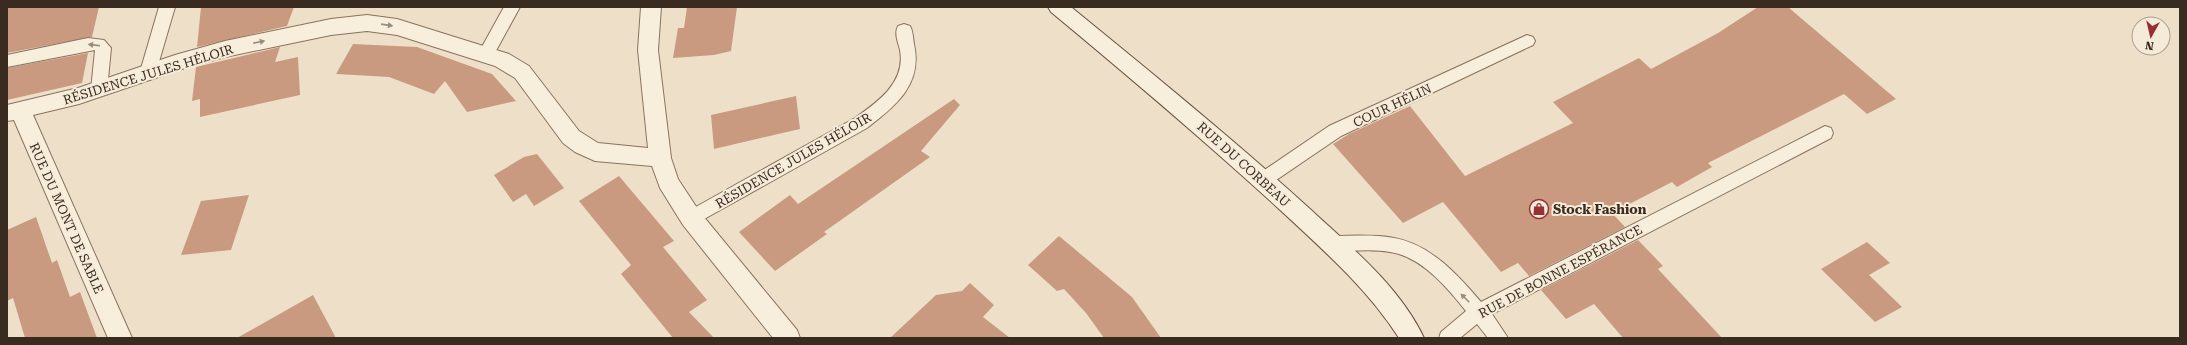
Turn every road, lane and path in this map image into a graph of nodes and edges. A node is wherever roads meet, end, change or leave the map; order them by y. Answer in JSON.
{"nodes":[{"id":1,"x":166,"y":7,"type":"edge"},
{"id":2,"x":512,"y":7,"type":"edge"},
{"id":3,"x":651,"y":7,"type":"edge"},
{"id":4,"x":1058,"y":7,"type":"edge"},
{"id":5,"x":904,"y":30,"type":"dead end"},
{"id":6,"x":1527,"y":41,"type":"dead end"},
{"id":7,"x":486,"y":54,"type":"junction"},
{"id":8,"x":7,"y":61,"type":"edge"},
{"id":9,"x":148,"y":72,"type":"junction"},
{"id":10,"x":99,"y":90,"type":"junction"},
{"id":11,"x":14,"y":111,"type":"edge"},
{"id":12,"x":1825,"y":132,"type":"dead end"},
{"id":13,"x":660,"y":158,"type":"junction"},
{"id":14,"x":1263,"y":180,"type":"junction"},
{"id":15,"x":691,"y":218,"type":"junction"},
{"id":16,"x":1332,"y":244,"type":"junction"},
{"id":17,"x":1479,"y":312,"type":"junction"},
{"id":18,"x":120,"y":338,"type":"edge"},
{"id":19,"x":788,"y":338,"type":"edge"},
{"id":20,"x":1412,"y":338,"type":"edge"},
{"id":21,"x":1448,"y":338,"type":"edge"},
{"id":22,"x":1499,"y":338,"type":"edge"}],
"edges":[{"from":1,"to":9,"type":"lane"},
{"from":2,"to":7,"type":"lane"},
{"from":3,"to":13,"type":"street"},
{"from":4,"to":14,"type":"street","name":"RUE DU CORBEAU"},
{"from":5,"to":15,"type":"lane","name":"RÉSIDENCE JULES HÉLOIR"},
{"from":6,"to":14,"type":"lane","name":"COUR HÉLIN"},
{"from":9,"to":7,"type":"street","name":"RÉSIDENCE JULES HÉLOIR","one_way":true},
{"from":7,"to":13,"type":"street","name":"RÉSIDENCE JULES HÉLOIR"},
{"from":10,"to":8,"type":"lane","one_way":true},
{"from":9,"to":10,"type":"street","name":"RÉSIDENCE JULES HÉLOIR"},
{"from":10,"to":11,"type":"street","name":"RÉSIDENCE JULES HÉLOIR"},
{"from":11,"to":18,"type":"street","name":"RUE DU MONT DE SABLE"},
{"from":12,"to":17,"type":"lane","name":"RUE DE BONNE ESPÉRANCE"},
{"from":13,"to":15,"type":"street"},
{"from":14,"to":16,"type":"street","name":"RUE DU CORBEAU"},
{"from":15,"to":19,"type":"street"},
{"from":17,"to":16,"type":"lane","one_way":true},
{"from":16,"to":20,"type":"street","name":"RUE DU CORBEAU"},
{"from":17,"to":21,"type":"lane","name":"RUE DE BONNE ESPÉRANCE"},
{"from":17,"to":22,"type":"lane"}]}
